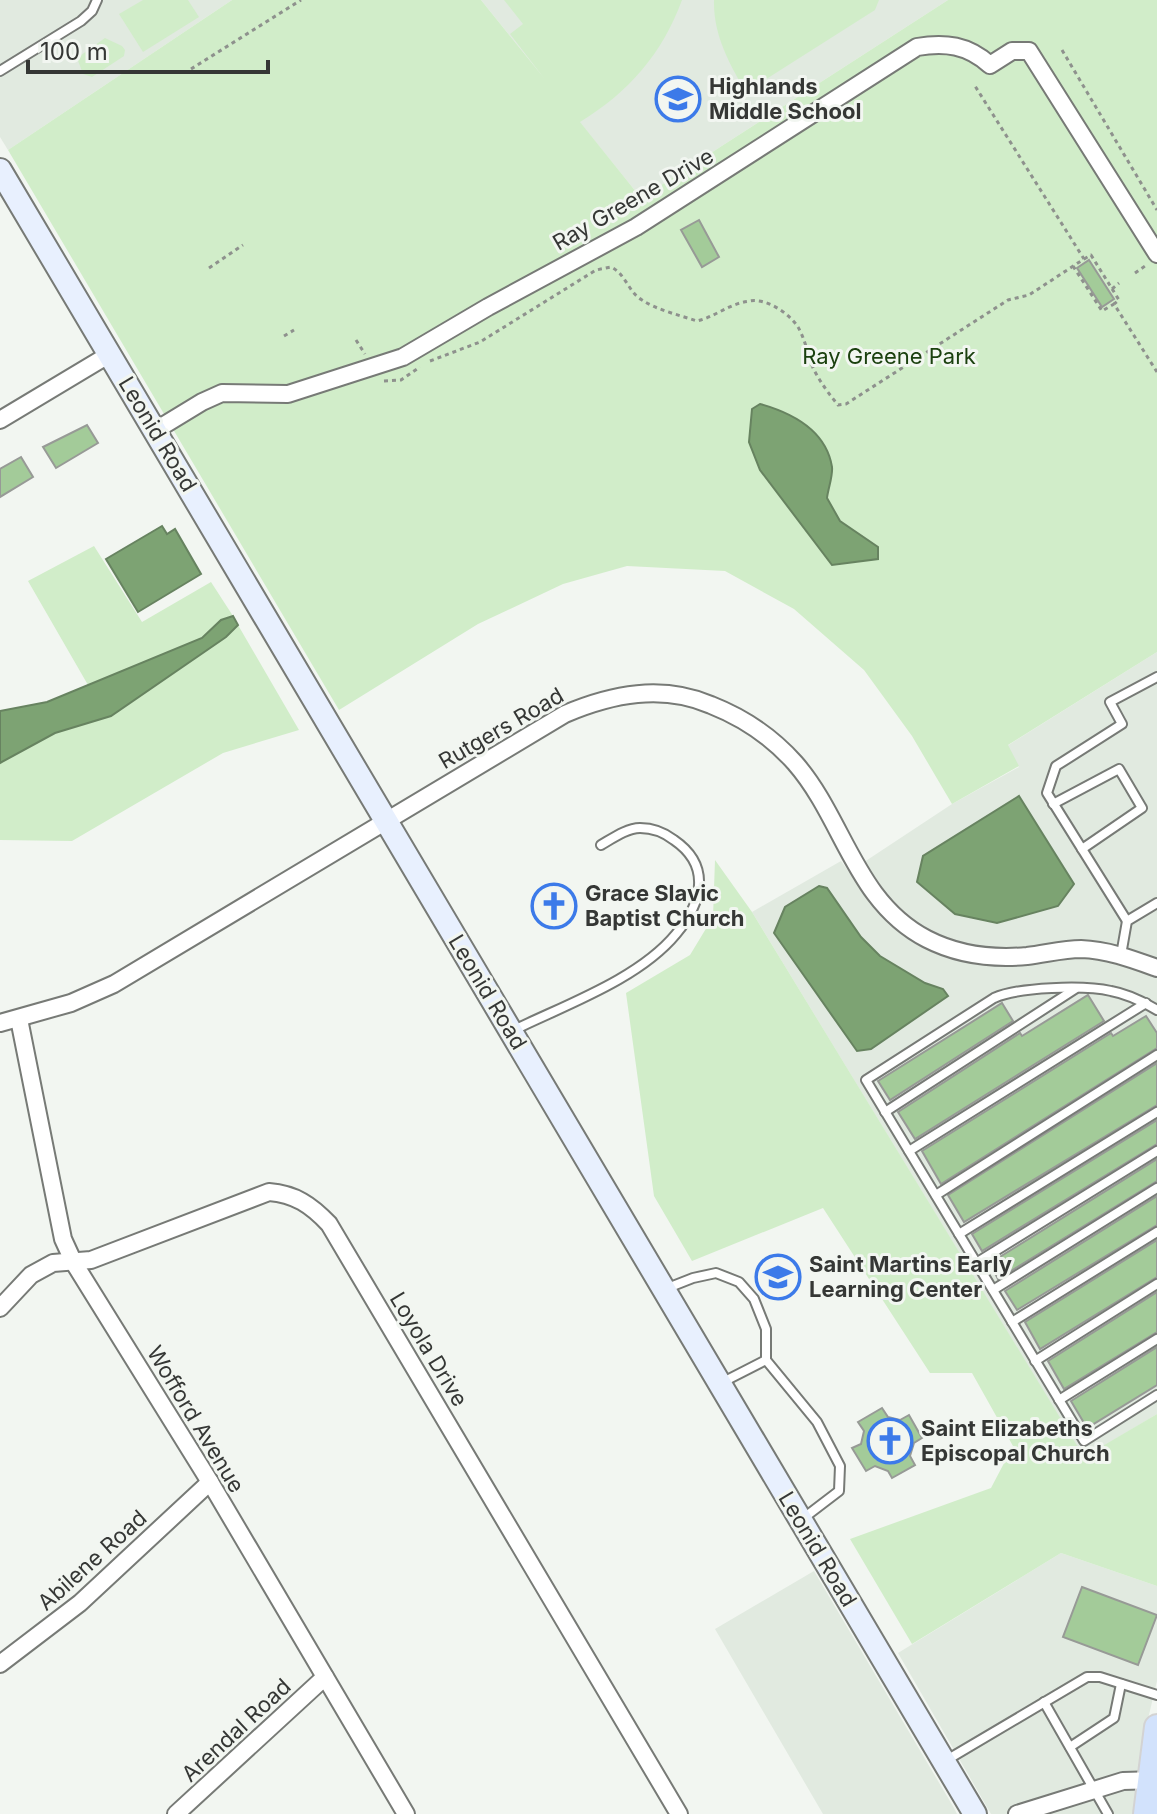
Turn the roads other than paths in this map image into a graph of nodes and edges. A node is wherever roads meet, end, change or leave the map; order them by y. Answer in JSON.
{"nodes":[{"id":1,"x":97,"y":0,"type":"edge"},
{"id":2,"x":0,"y":71,"type":"edge"},
{"id":3,"x":0,"y":170,"type":"edge"},
{"id":4,"x":1154,"y":259,"type":"edge"},
{"id":5,"x":110,"y":354,"type":"junction"},
{"id":6,"x":0,"y":420,"type":"edge"},
{"id":7,"x":156,"y":430,"type":"junction"},
{"id":8,"x":1157,"y":677,"type":"edge"},
{"id":9,"x":1053,"y":804,"type":"junction"},
{"id":10,"x":387,"y":820,"type":"junction"},
{"id":11,"x":601,"y":845,"type":"dead end"},
{"id":12,"x":1082,"y":849,"type":"junction"},
{"id":13,"x":1157,"y":903,"type":"edge"},
{"id":14,"x":1127,"y":921,"type":"junction"},
{"id":15,"x":1121,"y":955,"type":"junction"},
{"id":16,"x":1157,"y":968,"type":"edge"},
{"id":17,"x":1075,"y":989,"type":"junction"},
{"id":18,"x":1146,"y":1003,"type":"junction"},
{"id":19,"x":1157,"y":1010,"type":"edge"},
{"id":20,"x":19,"y":1019,"type":"junction"},
{"id":21,"x":0,"y":1023,"type":"edge"},
{"id":22,"x":512,"y":1031,"type":"junction"},
{"id":23,"x":1157,"y":1055,"type":"edge"},
{"id":24,"x":885,"y":1112,"type":"junction"},
{"id":25,"x":1157,"y":1112,"type":"edge"},
{"id":26,"x":909,"y":1151,"type":"junction"},
{"id":27,"x":1157,"y":1151,"type":"edge"},
{"id":28,"x":1157,"y":1188,"type":"edge"},
{"id":29,"x":936,"y":1195,"type":"junction"},
{"id":30,"x":1157,"y":1232,"type":"edge"},
{"id":31,"x":959,"y":1234,"type":"junction"},
{"id":32,"x":74,"y":1263,"type":"junction"},
{"id":33,"x":976,"y":1263,"type":"junction"},
{"id":34,"x":1157,"y":1284,"type":"edge"},
{"id":35,"x":665,"y":1290,"type":"junction"},
{"id":36,"x":993,"y":1290,"type":"junction"},
{"id":37,"x":0,"y":1308,"type":"edge"},
{"id":38,"x":1012,"y":1322,"type":"junction"},
{"id":39,"x":1157,"y":1339,"type":"edge"},
{"id":40,"x":766,"y":1360,"type":"junction"},
{"id":41,"x":1035,"y":1361,"type":"junction"},
{"id":42,"x":721,"y":1383,"type":"junction"},
{"id":43,"x":1157,"y":1395,"type":"edge"},
{"id":44,"x":1059,"y":1400,"type":"junction"},
{"id":45,"x":210,"y":1482,"type":"junction"},
{"id":46,"x":801,"y":1520,"type":"junction"},
{"id":47,"x":0,"y":1664,"type":"edge"},
{"id":48,"x":325,"y":1677,"type":"junction"},
{"id":49,"x":1121,"y":1684,"type":"junction"},
{"id":50,"x":1157,"y":1695,"type":"edge"},
{"id":51,"x":1044,"y":1702,"type":"junction"},
{"id":52,"x":1157,"y":1727,"type":"edge"},
{"id":53,"x":1070,"y":1747,"type":"junction"},
{"id":54,"x":944,"y":1762,"type":"junction"},
{"id":55,"x":1153,"y":1780,"type":"edge"},
{"id":56,"x":1095,"y":1789,"type":"junction"},
{"id":57,"x":1036,"y":1811,"type":"edge"},
{"id":58,"x":176,"y":1814,"type":"edge"},
{"id":59,"x":406,"y":1814,"type":"edge"},
{"id":60,"x":679,"y":1814,"type":"edge"},
{"id":61,"x":975,"y":1814,"type":"edge"},
{"id":62,"x":1017,"y":1814,"type":"edge"},
{"id":63,"x":1109,"y":1814,"type":"edge"},
{"id":64,"x":1146,"y":1814,"type":"edge"}],
"edges":[{"from":1,"to":2,"type":"lane"},
{"from":3,"to":5,"type":"street","name":"Leonid Road"},
{"from":4,"to":7,"type":"street","name":"Ray Greene Drive"},
{"from":5,"to":6,"type":"street"},
{"from":5,"to":7,"type":"street","name":"Leonid Road"},
{"from":7,"to":10,"type":"street","name":"Leonid Road"},
{"from":8,"to":9,"type":"lane"},
{"from":9,"to":12,"type":"lane"},
{"from":9,"to":12,"type":"lane"},
{"from":10,"to":15,"type":"street","name":"Rutgers Road"},
{"from":10,"to":20,"type":"street","name":"Rutgers Road"},
{"from":10,"to":22,"type":"street","name":"Leonid Road"},
{"from":11,"to":22,"type":"lane"},
{"from":12,"to":14,"type":"lane"},
{"from":13,"to":14,"type":"lane"},
{"from":14,"to":15,"type":"lane"},
{"from":15,"to":16,"type":"street","name":"Rutgers Road"},
{"from":17,"to":18,"type":"lane"},
{"from":17,"to":24,"type":"lane"},
{"from":17,"to":24,"type":"lane"},
{"from":18,"to":19,"type":"lane"},
{"from":18,"to":26,"type":"lane"},
{"from":20,"to":21,"type":"street","name":"Rutgers Road"},
{"from":20,"to":32,"type":"street","name":"Wofford Avenue"},
{"from":22,"to":35,"type":"street","name":"Leonid Road"},
{"from":23,"to":29,"type":"lane"},
{"from":24,"to":26,"type":"lane"},
{"from":25,"to":31,"type":"lane"},
{"from":26,"to":29,"type":"lane"},
{"from":27,"to":33,"type":"lane"},
{"from":28,"to":36,"type":"lane"},
{"from":29,"to":31,"type":"lane"},
{"from":30,"to":38,"type":"lane"},
{"from":31,"to":33,"type":"lane"},
{"from":32,"to":37,"type":"street","name":"Loyola Drive"},
{"from":32,"to":45,"type":"street","name":"Wofford Avenue"},
{"from":32,"to":60,"type":"street","name":"Loyola Drive"},
{"from":33,"to":36,"type":"lane"},
{"from":34,"to":41,"type":"lane"},
{"from":35,"to":40,"type":"lane"},
{"from":35,"to":42,"type":"street","name":"Leonid Road"},
{"from":36,"to":38,"type":"lane"},
{"from":38,"to":41,"type":"lane"},
{"from":39,"to":44,"type":"lane"},
{"from":40,"to":42,"type":"lane"},
{"from":40,"to":46,"type":"lane"},
{"from":41,"to":44,"type":"lane"},
{"from":42,"to":46,"type":"street","name":"Leonid Road"},
{"from":43,"to":44,"type":"lane"},
{"from":45,"to":47,"type":"street","name":"Abilene Road"},
{"from":45,"to":48,"type":"street","name":"Wofford Avenue"},
{"from":46,"to":54,"type":"street","name":"Leonid Road"},
{"from":48,"to":58,"type":"street","name":"Arendal Road"},
{"from":48,"to":59,"type":"street","name":"Wofford Avenue"},
{"from":49,"to":50,"type":"lane"},
{"from":49,"to":51,"type":"lane"},
{"from":49,"to":53,"type":"lane"},
{"from":51,"to":53,"type":"lane"},
{"from":51,"to":54,"type":"lane"},
{"from":52,"to":55,"type":"main road"},
{"from":53,"to":56,"type":"lane"},
{"from":54,"to":61,"type":"street","name":"Leonid Road"},
{"from":55,"to":56,"type":"street"},
{"from":55,"to":64,"type":"main road"},
{"from":56,"to":57,"type":"street"},
{"from":56,"to":63,"type":"lane"},
{"from":57,"to":62,"type":"street"}]}
